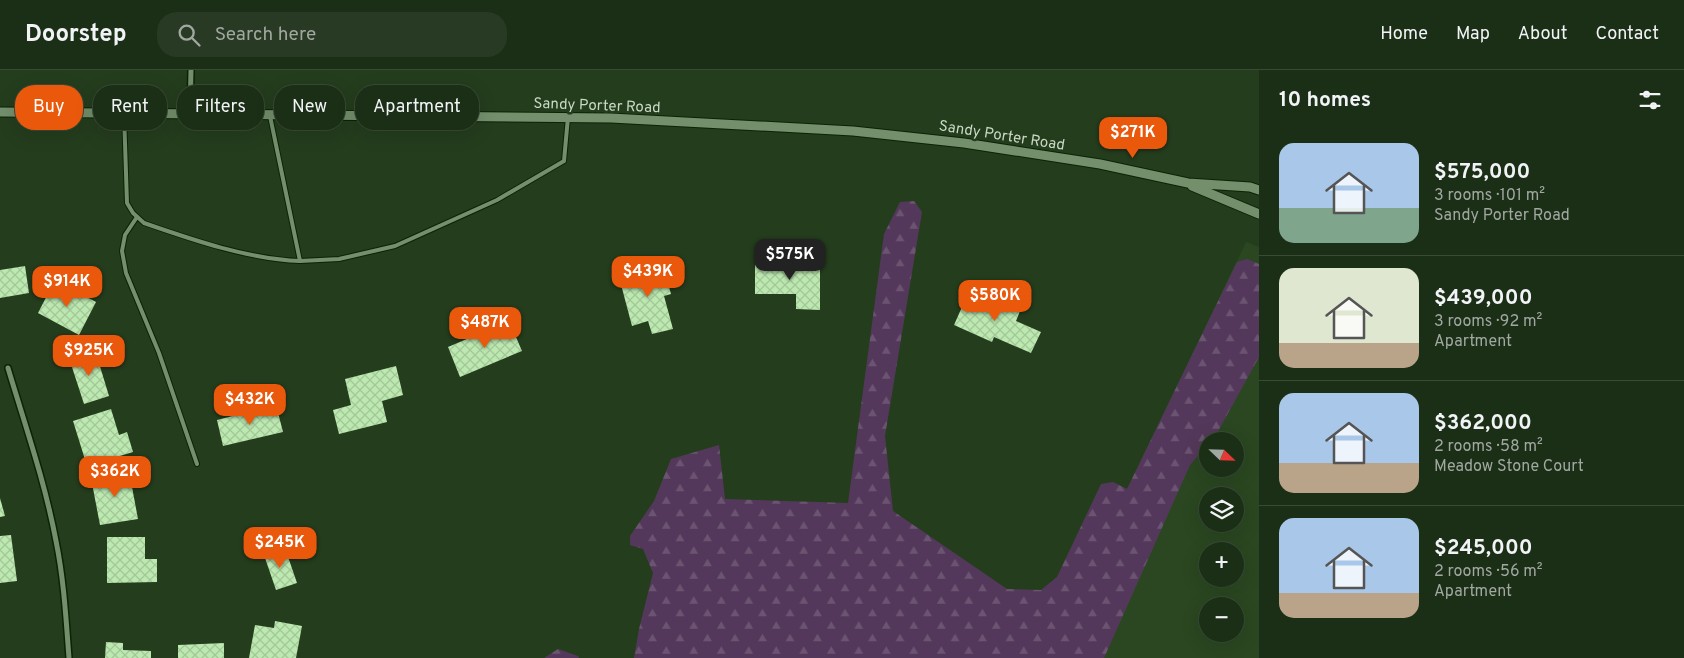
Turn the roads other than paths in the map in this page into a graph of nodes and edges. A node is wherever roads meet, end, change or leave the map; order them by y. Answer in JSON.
{"nodes":[{"id":1,"x":190,"y":70,"type":"edge"},
{"id":2,"x":190,"y":85,"type":"edge"},
{"id":3,"x":0,"y":112,"type":"edge"},
{"id":4,"x":93,"y":113,"type":"edge"},
{"id":5,"x":264,"y":115,"type":"edge"},
{"id":6,"x":270,"y":115,"type":"junction"},
{"id":7,"x":568,"y":117,"type":"junction"},
{"id":8,"x":125,"y":130,"type":"edge"},
{"id":9,"x":1188,"y":183,"type":"junction"},
{"id":10,"x":1259,"y":190,"type":"edge"},
{"id":11,"x":1259,"y":214,"type":"edge"},
{"id":12,"x":138,"y":217,"type":"junction"},
{"id":13,"x":300,"y":261,"type":"junction"},
{"id":14,"x":8,"y":368,"type":"dead end"},
{"id":15,"x":197,"y":464,"type":"dead end"},
{"id":16,"x":69,"y":658,"type":"edge"}],
"edges":[{"from":1,"to":2,"type":"street"},
{"from":3,"to":4,"type":"street","name":"Sandy Porter Road"},
{"from":5,"to":6,"type":"street","name":"Sandy Porter Road"},
{"from":6,"to":7,"type":"street","name":"Sandy Porter Road"},
{"from":6,"to":13,"type":"lane"},
{"from":7,"to":9,"type":"street","name":"Sandy Porter Road"},
{"from":7,"to":13,"type":"lane"},
{"from":8,"to":12,"type":"lane"},
{"from":9,"to":10,"type":"street","name":"Sandy Porter Road"},
{"from":9,"to":11,"type":"street","name":"Sandy Porter Road"},
{"from":12,"to":13,"type":"lane"},
{"from":12,"to":15,"type":"lane"},
{"from":14,"to":16,"type":"street"}]}
